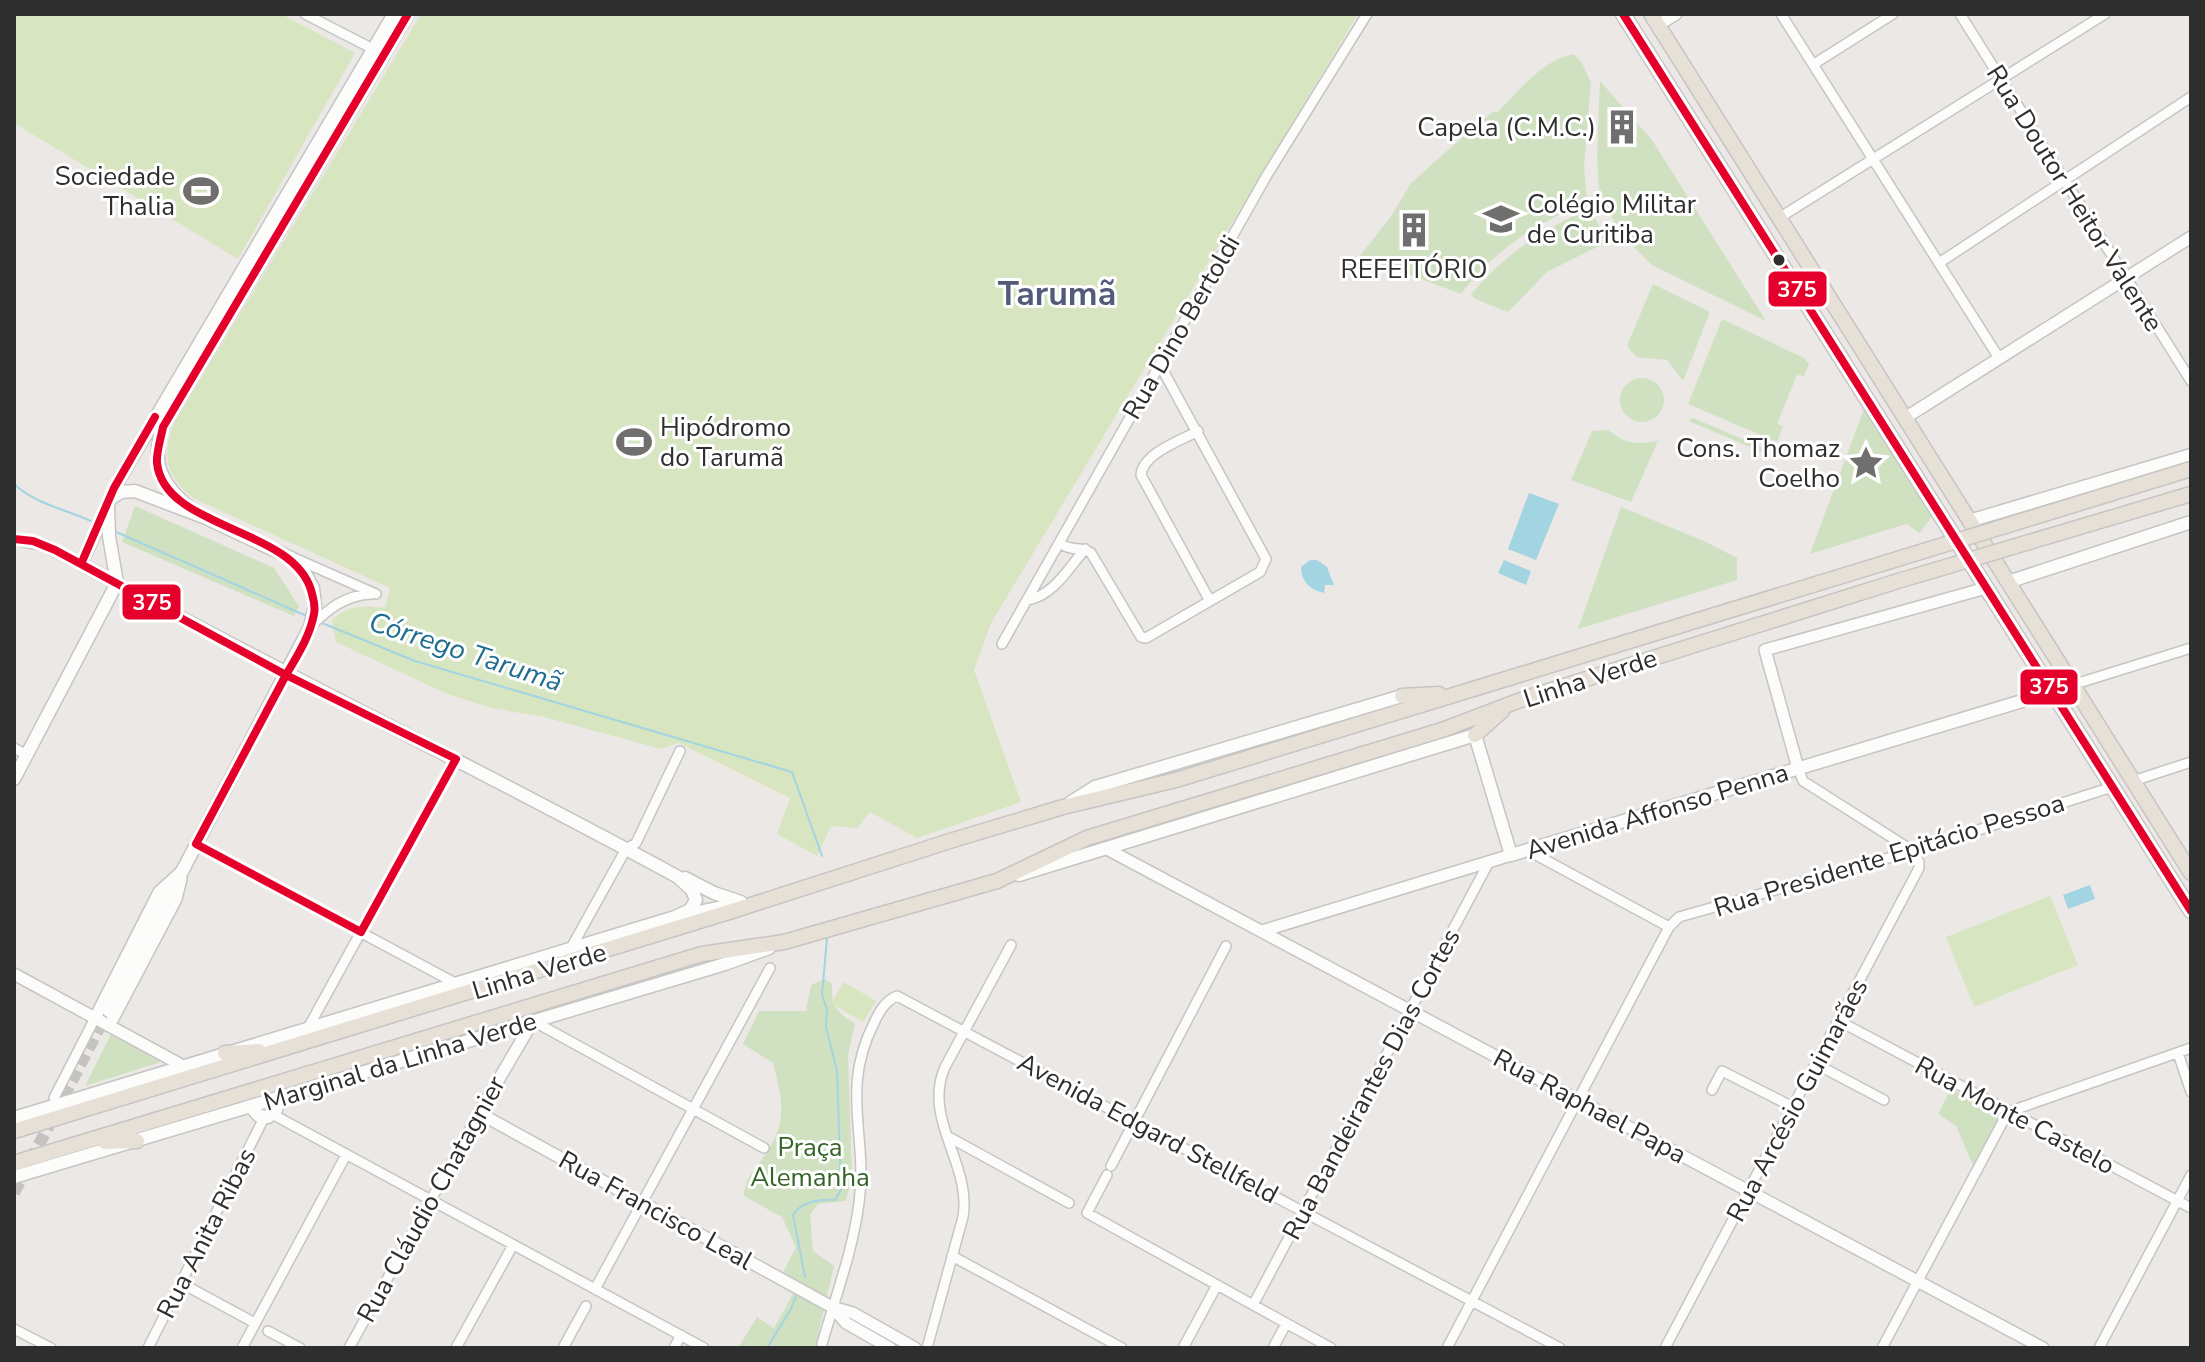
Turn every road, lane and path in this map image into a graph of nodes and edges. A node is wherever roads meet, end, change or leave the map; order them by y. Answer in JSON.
{"nodes":[{"id":1,"x":305,"y":14,"type":"edge"},
{"id":2,"x":394,"y":14,"type":"edge"},
{"id":3,"x":408,"y":14,"type":"edge"},
{"id":4,"x":1367,"y":14,"type":"edge"},
{"id":5,"x":1623,"y":14,"type":"edge"},
{"id":6,"x":1676,"y":14,"type":"edge"},
{"id":7,"x":1781,"y":14,"type":"edge"},
{"id":8,"x":1893,"y":14,"type":"edge"},
{"id":9,"x":1960,"y":14,"type":"edge"},
{"id":10,"x":2105,"y":14,"type":"edge"},
{"id":11,"x":2088,"y":18,"type":"edge"},
{"id":12,"x":1654,"y":20,"type":"edge"},
{"id":13,"x":373,"y":49,"type":"junction"},
{"id":14,"x":1681,"y":62,"type":"junction"},
{"id":15,"x":1814,"y":64,"type":"junction"},
{"id":16,"x":1660,"y":73,"type":"junction"},
{"id":17,"x":2000,"y":79,"type":"junction"},
{"id":18,"x":1699,"y":90,"type":"junction"},
{"id":19,"x":2191,"y":97,"type":"edge"},
{"id":20,"x":1679,"y":103,"type":"junction"},
{"id":21,"x":1873,"y":159,"type":"junction"},
{"id":22,"x":2064,"y":180,"type":"junction"},
{"id":23,"x":1779,"y":218,"type":"junction"},
{"id":24,"x":2191,"y":237,"type":"edge"},
{"id":25,"x":1939,"y":263,"type":"junction"},
{"id":26,"x":2126,"y":278,"type":"junction"},
{"id":27,"x":1999,"y":358,"type":"junction"},
{"id":28,"x":1160,"y":365,"type":"junction"},
{"id":29,"x":2191,"y":381,"type":"edge"},
{"id":30,"x":1905,"y":418,"type":"junction"},
{"id":31,"x":1198,"y":431,"type":"junction"},
{"id":32,"x":2191,"y":455,"type":"edge"},
{"id":33,"x":2191,"y":469,"type":"edge"},
{"id":34,"x":2191,"y":494,"type":"edge"},
{"id":35,"x":109,"y":501,"type":"junction"},
{"id":36,"x":206,"y":518,"type":"junction"},
{"id":37,"x":1969,"y":521,"type":"junction"},
{"id":38,"x":2191,"y":522,"type":"edge"},
{"id":39,"x":103,"y":533,"type":"junction"},
{"id":40,"x":14,"y":539,"type":"edge"},
{"id":41,"x":1059,"y":543,"type":"junction"},
{"id":42,"x":1085,"y":549,"type":"junction"},
{"id":43,"x":282,"y":552,"type":"junction"},
{"id":44,"x":81,"y":564,"type":"junction"},
{"id":45,"x":2008,"y":582,"type":"junction"},
{"id":46,"x":117,"y":583,"type":"junction"},
{"id":47,"x":1986,"y":588,"type":"junction"},
{"id":48,"x":1027,"y":600,"type":"junction"},
{"id":49,"x":1210,"y":601,"type":"junction"},
{"id":50,"x":318,"y":615,"type":"junction"},
{"id":51,"x":1002,"y":644,"type":"dead end"},
{"id":52,"x":2191,"y":648,"type":"edge"},
{"id":53,"x":286,"y":674,"type":"junction"},
{"id":54,"x":2072,"y":685,"type":"junction"},
{"id":55,"x":2052,"y":692,"type":"junction"},
{"id":56,"x":1460,"y":693,"type":"junction"},
{"id":57,"x":1402,"y":696,"type":"joint"},
{"id":58,"x":1508,"y":705,"type":"junction"},
{"id":59,"x":1475,"y":735,"type":"junction"},
{"id":60,"x":14,"y":748,"type":"edge"},
{"id":61,"x":680,"y":751,"type":"dead end"},
{"id":62,"x":27,"y":755,"type":"junction"},
{"id":63,"x":456,"y":759,"type":"junction"},
{"id":64,"x":2191,"y":762,"type":"edge"},
{"id":65,"x":1798,"y":768,"type":"junction"},
{"id":66,"x":14,"y":779,"type":"edge"},
{"id":67,"x":2133,"y":781,"type":"junction"},
{"id":68,"x":2112,"y":787,"type":"junction"},
{"id":69,"x":1063,"y":807,"type":"junction"},
{"id":70,"x":1137,"y":838,"type":"junction"},
{"id":71,"x":196,"y":844,"type":"junction"},
{"id":72,"x":1105,"y":848,"type":"junction"},
{"id":73,"x":626,"y":849,"type":"junction"},
{"id":74,"x":1527,"y":850,"type":"junction"},
{"id":75,"x":1913,"y":851,"type":"junction"},
{"id":76,"x":1511,"y":855,"type":"junction"},
{"id":77,"x":1489,"y":862,"type":"junction"},
{"id":78,"x":1138,"y":864,"type":"junction"},
{"id":79,"x":182,"y":871,"type":"junction"},
{"id":80,"x":2191,"y":873,"type":"edge"},
{"id":81,"x":678,"y":877,"type":"junction"},
{"id":82,"x":997,"y":881,"type":"junction"},
{"id":83,"x":770,"y":897,"type":"junction"},
{"id":84,"x":742,"y":903,"type":"junction"},
{"id":85,"x":2191,"y":911,"type":"edge"},
{"id":86,"x":675,"y":917,"type":"junction"},
{"id":87,"x":1669,"y":927,"type":"junction"},
{"id":88,"x":1262,"y":931,"type":"junction"},
{"id":89,"x":361,"y":932,"type":"junction"},
{"id":90,"x":784,"y":942,"type":"junction"},
{"id":91,"x":1011,"y":945,"type":"dead end"},
{"id":92,"x":1226,"y":946,"type":"dead end"},
{"id":93,"x":571,"y":948,"type":"junction"},
{"id":94,"x":770,"y":968,"type":"dead end"},
{"id":95,"x":14,"y":974,"type":"edge"},
{"id":96,"x":455,"y":983,"type":"junction"},
{"id":97,"x":1411,"y":1010,"type":"junction"},
{"id":98,"x":109,"y":1011,"type":"tunnel mouth"},
{"id":99,"x":550,"y":1015,"type":"junction"},
{"id":100,"x":95,"y":1018,"type":"junction"},
{"id":101,"x":533,"y":1021,"type":"junction"},
{"id":102,"x":1839,"y":1021,"type":"junction"},
{"id":103,"x":109,"y":1026,"type":"junction"},
{"id":104,"x":308,"y":1028,"type":"junction"},
{"id":105,"x":508,"y":1029,"type":"junction"},
{"id":106,"x":965,"y":1030,"type":"junction"},
{"id":107,"x":553,"y":1032,"type":"junction"},
{"id":108,"x":2191,"y":1048,"type":"edge"},
{"id":109,"x":283,"y":1050,"type":"junction"},
{"id":110,"x":514,"y":1051,"type":"junction"},
{"id":111,"x":225,"y":1053,"type":"junction"},
{"id":112,"x":2178,"y":1053,"type":"junction"},
{"id":113,"x":1816,"y":1064,"type":"junction"},
{"id":114,"x":185,"y":1067,"type":"junction"},
{"id":115,"x":1712,"y":1090,"type":"dead end"},
{"id":116,"x":2191,"y":1092,"type":"edge"},
{"id":117,"x":54,"y":1098,"type":"dead end"},
{"id":118,"x":279,"y":1098,"type":"junction"},
{"id":119,"x":1578,"y":1100,"type":"junction"},
{"id":120,"x":1884,"y":1100,"type":"dead end"},
{"id":121,"x":250,"y":1106,"type":"junction"},
{"id":122,"x":1793,"y":1107,"type":"junction"},
{"id":123,"x":693,"y":1109,"type":"junction"},
{"id":124,"x":2008,"y":1112,"type":"junction"},
{"id":125,"x":479,"y":1113,"type":"junction"},
{"id":126,"x":268,"y":1116,"type":"junction"},
{"id":127,"x":14,"y":1118,"type":"edge"},
{"id":128,"x":1135,"y":1121,"type":"junction"},
{"id":129,"x":14,"y":1131,"type":"edge"},
{"id":130,"x":947,"y":1136,"type":"junction"},
{"id":131,"x":137,"y":1141,"type":"junction"},
{"id":132,"x":88,"y":1142,"type":"junction"},
{"id":133,"x":764,"y":1148,"type":"dead end"},
{"id":134,"x":346,"y":1155,"type":"junction"},
{"id":135,"x":14,"y":1163,"type":"edge"},
{"id":136,"x":2191,"y":1175,"type":"edge"},
{"id":137,"x":14,"y":1177,"type":"edge"},
{"id":138,"x":1749,"y":1191,"type":"junction"},
{"id":139,"x":431,"y":1200,"type":"junction"},
{"id":140,"x":2177,"y":1201,"type":"junction"},
{"id":141,"x":642,"y":1203,"type":"junction"},
{"id":142,"x":1069,"y":1203,"type":"dead end"},
{"id":143,"x":2191,"y":1208,"type":"edge"},
{"id":144,"x":1304,"y":1211,"type":"junction"},
{"id":145,"x":513,"y":1245,"type":"junction"},
{"id":146,"x":952,"y":1256,"type":"junction"},
{"id":147,"x":1918,"y":1281,"type":"junction"},
{"id":148,"x":181,"y":1283,"type":"junction"},
{"id":149,"x":1217,"y":1285,"type":"junction"},
{"id":150,"x":595,"y":1289,"type":"junction"},
{"id":151,"x":1472,"y":1301,"type":"junction"},
{"id":152,"x":1253,"y":1305,"type":"junction"},
{"id":153,"x":586,"y":1306,"type":"dead end"},
{"id":154,"x":832,"y":1307,"type":"junction"},
{"id":155,"x":255,"y":1323,"type":"junction"},
{"id":156,"x":1286,"y":1324,"type":"junction"},
{"id":157,"x":14,"y":1329,"type":"edge"},
{"id":158,"x":268,"y":1331,"type":"dead end"},
{"id":159,"x":681,"y":1335,"type":"junction"},
{"id":160,"x":822,"y":1344,"type":"dead end"},
{"id":161,"x":51,"y":1348,"type":"edge"},
{"id":162,"x":148,"y":1348,"type":"edge"},
{"id":163,"x":242,"y":1348,"type":"edge"},
{"id":164,"x":300,"y":1348,"type":"edge"},
{"id":165,"x":349,"y":1348,"type":"edge"},
{"id":166,"x":456,"y":1348,"type":"edge"},
{"id":167,"x":563,"y":1348,"type":"edge"},
{"id":168,"x":674,"y":1348,"type":"edge"},
{"id":169,"x":704,"y":1348,"type":"edge"},
{"id":170,"x":890,"y":1348,"type":"edge"},
{"id":171,"x":915,"y":1348,"type":"edge"},
{"id":172,"x":927,"y":1348,"type":"edge"},
{"id":173,"x":1122,"y":1348,"type":"edge"},
{"id":174,"x":1183,"y":1348,"type":"edge"},
{"id":175,"x":1273,"y":1348,"type":"edge"},
{"id":176,"x":1331,"y":1348,"type":"edge"},
{"id":177,"x":1447,"y":1348,"type":"edge"},
{"id":178,"x":1560,"y":1348,"type":"edge"},
{"id":179,"x":1665,"y":1348,"type":"edge"},
{"id":180,"x":1882,"y":1348,"type":"edge"},
{"id":181,"x":2043,"y":1348,"type":"edge"},
{"id":182,"x":2099,"y":1348,"type":"edge"}],
"edges":[{"from":1,"to":13,"type":"street"},
{"from":2,"to":13,"type":"main road"},
{"from":3,"to":36,"type":"main road"},
{"from":4,"to":28,"type":"street","name":"Rua Dino Bertoldi"},
{"from":5,"to":16,"type":"highway"},
{"from":6,"to":12,"type":"street"},
{"from":7,"to":15,"type":"street"},
{"from":8,"to":15,"type":"street"},
{"from":9,"to":17,"type":"street","name":"Rua Doutor Heitor Valente"},
{"from":10,"to":11,"type":"street"},
{"from":11,"to":17,"type":"street"},
{"from":12,"to":14,"type":"highway"},
{"from":13,"to":35,"type":"main road"},
{"from":14,"to":16,"type":"highway"},
{"from":14,"to":18,"type":"highway"},
{"from":15,"to":21,"type":"street"},
{"from":16,"to":20,"type":"highway"},
{"from":17,"to":21,"type":"street"},
{"from":17,"to":22,"type":"street","name":"Rua Doutor Heitor Valente"},
{"from":18,"to":20,"type":"highway"},
{"from":18,"to":23,"type":"highway"},
{"from":19,"to":22,"type":"street"},
{"from":20,"to":47,"type":"highway"},
{"from":21,"to":23,"type":"street"},
{"from":21,"to":25,"type":"street"},
{"from":22,"to":25,"type":"street"},
{"from":22,"to":26,"type":"street","name":"Rua Doutor Heitor Valente"},
{"from":23,"to":30,"type":"highway"},
{"from":24,"to":26,"type":"street"},
{"from":25,"to":27,"type":"street"},
{"from":26,"to":27,"type":"street"},
{"from":26,"to":29,"type":"street","name":"Rua Doutor Heitor Valente"},
{"from":27,"to":30,"type":"street"},
{"from":28,"to":31,"type":"street"},
{"from":28,"to":41,"type":"street","name":"Rua Dino Bertoldi"},
{"from":30,"to":37,"type":"highway"},
{"from":31,"to":49,"type":"street"},
{"from":31,"to":49,"type":"street"},
{"from":32,"to":37,"type":"main road"},
{"from":33,"to":56,"type":"highway","name":"Linha Verde","bridge":true},
{"from":34,"to":58,"type":"highway","name":"Linha Verde","bridge":true},
{"from":35,"to":36,"type":"main road"},
{"from":35,"to":39,"type":"main road"},
{"from":36,"to":43,"type":"main road"},
{"from":37,"to":45,"type":"highway"},
{"from":38,"to":45,"type":"main road"},
{"from":39,"to":44,"type":"main road"},
{"from":39,"to":46,"type":"main road"},
{"from":40,"to":44,"type":"street"},
{"from":41,"to":42,"type":"street"},
{"from":41,"to":48,"type":"street","name":"Rua Dino Bertoldi"},
{"from":42,"to":48,"type":"street"},
{"from":42,"to":49,"type":"street"},
{"from":43,"to":50,"type":"main road"},
{"from":43,"to":50,"type":"street"},
{"from":44,"to":46,"type":"main road"},
{"from":45,"to":54,"type":"highway"},
{"from":46,"to":53,"type":"main road"},
{"from":46,"to":62,"type":"main road"},
{"from":47,"to":55,"type":"highway"},
{"from":47,"to":65,"type":"street"},
{"from":48,"to":51,"type":"street","name":"Rua Dino Bertoldi"},
{"from":50,"to":53,"type":"main road"},
{"from":52,"to":54,"type":"street"},
{"from":53,"to":63,"type":"main road"},
{"from":53,"to":71,"type":"main road"},
{"from":54,"to":67,"type":"highway"},
{"from":55,"to":65,"type":"main road","name":"Avenida Affonso Penna"},
{"from":55,"to":68,"type":"highway"},
{"from":56,"to":57,"type":"highway"},
{"from":56,"to":69,"type":"highway","name":"Linha Verde"},
{"from":57,"to":69,"type":"main road","name":"Linha Verde"},
{"from":58,"to":59,"type":"highway"},
{"from":58,"to":82,"type":"highway","name":"Linha Verde"},
{"from":59,"to":70,"type":"main road","name":"Linha Verde"},
{"from":59,"to":76,"type":"main road"},
{"from":60,"to":62,"type":"street"},
{"from":61,"to":73,"type":"street"},
{"from":62,"to":66,"type":"main road"},
{"from":63,"to":73,"type":"main road"},
{"from":63,"to":89,"type":"street"},
{"from":64,"to":67,"type":"street"},
{"from":65,"to":74,"type":"main road","name":"Avenida Affonso Penna"},
{"from":65,"to":75,"type":"street"},
{"from":67,"to":80,"type":"highway"},
{"from":68,"to":75,"type":"street","name":"Rua Presidente Epitácio Pessoa"},
{"from":68,"to":85,"type":"highway"},
{"from":69,"to":83,"type":"highway","name":"Linha Verde"},
{"from":70,"to":72,"type":"main road","name":"Linha Verde"},
{"from":70,"to":78,"type":"street"},
{"from":71,"to":79,"type":"main road"},
{"from":71,"to":89,"type":"street"},
{"from":72,"to":78,"type":"street","name":"Rua Raphael Papa"},
{"from":72,"to":82,"type":"main road","name":"Linha Verde"},
{"from":73,"to":81,"type":"main road"},
{"from":73,"to":93,"type":"street"},
{"from":74,"to":76,"type":"main road","name":"Avenida Affonso Penna"},
{"from":74,"to":87,"type":"street"},
{"from":75,"to":87,"type":"street","name":"Rua Presidente Epitácio Pessoa"},
{"from":75,"to":102,"type":"street","name":"Rua Arcésio Guimarães"},
{"from":76,"to":77,"type":"street","name":"Avenida Affonso Penna"},
{"from":77,"to":88,"type":"street","name":"Avenida Affonso Penna"},
{"from":77,"to":97,"type":"street","name":"Rua Bandeirantes Dias Cortes"},
{"from":78,"to":88,"type":"street","name":"Rua Raphael Papa"},
{"from":79,"to":98,"type":"main road"},
{"from":79,"to":100,"type":"street"},
{"from":79,"to":103,"type":"street"},
{"from":81,"to":84,"type":"main road"},
{"from":81,"to":86,"type":"main road"},
{"from":82,"to":90,"type":"highway","name":"Linha Verde"},
{"from":83,"to":84,"type":"main road"},
{"from":83,"to":109,"type":"highway","name":"Linha Verde"},
{"from":84,"to":86,"type":"main road"},
{"from":86,"to":93,"type":"main road"},
{"from":87,"to":119,"type":"street"},
{"from":88,"to":97,"type":"street","name":"Rua Raphael Papa"},
{"from":89,"to":96,"type":"street"},
{"from":89,"to":104,"type":"street"},
{"from":90,"to":99,"type":"main road","name":"Marginal da Linha Verde"},
{"from":90,"to":132,"type":"highway","name":"Linha Verde"},
{"from":91,"to":106,"type":"street"},
{"from":92,"to":128,"type":"street"},
{"from":93,"to":96,"type":"main road"},
{"from":94,"to":123,"type":"street"},
{"from":95,"to":100,"type":"street"},
{"from":96,"to":104,"type":"main road"},
{"from":97,"to":119,"type":"street","name":"Rua Raphael Papa"},
{"from":97,"to":144,"type":"street","name":"Rua Bandeirantes Dias Cortes"},
{"from":99,"to":101,"type":"main road","name":"Marginal da Linha Verde"},
{"from":99,"to":107,"type":"street"},
{"from":100,"to":103,"type":"street"},
{"from":100,"to":117,"type":"street"},
{"from":101,"to":105,"type":"main road","name":"Marginal da Linha Verde"},
{"from":101,"to":107,"type":"street"},
{"from":101,"to":110,"type":"street","name":"Rua Cláudio Chatagnier"},
{"from":102,"to":113,"type":"street","name":"Rua Arcésio Guimarães"},
{"from":102,"to":124,"type":"street","name":"Rua Monte Castelo"},
{"from":103,"to":114,"type":"street"},
{"from":104,"to":111,"type":"main road"},
{"from":105,"to":110,"type":"street","name":"Rua Cláudio Chatagnier"},
{"from":105,"to":118,"type":"main road","name":"Marginal da Linha Verde"},
{"from":106,"to":128,"type":"street","name":"Avenida Edgard Stellfeld"},
{"from":106,"to":130,"type":"street"},
{"from":106,"to":154,"type":"street","name":"Avenida Edgard Stellfeld"},
{"from":107,"to":123,"type":"street"},
{"from":108,"to":112,"type":"street"},
{"from":109,"to":111,"type":"highway"},
{"from":109,"to":129,"type":"highway","name":"Linha Verde"},
{"from":110,"to":125,"type":"street","name":"Rua Cláudio Chatagnier"},
{"from":111,"to":114,"type":"main road"},
{"from":112,"to":116,"type":"street"},
{"from":112,"to":124,"type":"street"},
{"from":113,"to":120,"type":"street"},
{"from":113,"to":122,"type":"street","name":"Rua Arcésio Guimarães"},
{"from":114,"to":127,"type":"main road"},
{"from":115,"to":122,"type":"street"},
{"from":118,"to":121,"type":"main road","name":"Marginal da Linha Verde"},
{"from":118,"to":126,"type":"main road"},
{"from":119,"to":138,"type":"street","name":"Rua Raphael Papa"},
{"from":119,"to":151,"type":"street"},
{"from":121,"to":126,"type":"main road"},
{"from":121,"to":131,"type":"main road","name":"Marginal da Linha Verde"},
{"from":122,"to":138,"type":"street","name":"Rua Arcésio Guimarães"},
{"from":123,"to":133,"type":"street"},
{"from":123,"to":141,"type":"street"},
{"from":124,"to":140,"type":"street","name":"Rua Monte Castelo"},
{"from":124,"to":147,"type":"street"},
{"from":125,"to":139,"type":"street","name":"Rua Cláudio Chatagnier"},
{"from":125,"to":141,"type":"street","name":"Rua Francisco Leal"},
{"from":126,"to":134,"type":"street"},
{"from":126,"to":148,"type":"street","name":"Rua Anita Ribas"},
{"from":128,"to":144,"type":"street","name":"Avenida Edgard Stellfeld"},
{"from":128,"to":149,"type":"street"},
{"from":130,"to":142,"type":"street"},
{"from":130,"to":146,"type":"street"},
{"from":131,"to":132,"type":"highway"},
{"from":131,"to":137,"type":"main road","name":"Marginal da Linha Verde"},
{"from":132,"to":135,"type":"highway","name":"Linha Verde"},
{"from":134,"to":139,"type":"street"},
{"from":134,"to":155,"type":"street"},
{"from":136,"to":140,"type":"street"},
{"from":138,"to":147,"type":"street","name":"Rua Raphael Papa"},
{"from":138,"to":179,"type":"street","name":"Rua Arcésio Guimarães"},
{"from":139,"to":145,"type":"street"},
{"from":139,"to":165,"type":"street","name":"Rua Cláudio Chatagnier"},
{"from":140,"to":143,"type":"street","name":"Rua Monte Castelo"},
{"from":140,"to":182,"type":"street"},
{"from":141,"to":150,"type":"street"},
{"from":141,"to":154,"type":"street","name":"Rua Francisco Leal"},
{"from":144,"to":151,"type":"street","name":"Avenida Edgard Stellfeld"},
{"from":144,"to":152,"type":"street","name":"Rua Bandeirantes Dias Cortes"},
{"from":145,"to":150,"type":"street"},
{"from":145,"to":166,"type":"street"},
{"from":146,"to":172,"type":"street"},
{"from":146,"to":173,"type":"street"},
{"from":147,"to":180,"type":"street"},
{"from":147,"to":181,"type":"street","name":"Rua Raphael Papa"},
{"from":148,"to":155,"type":"street"},
{"from":148,"to":162,"type":"street","name":"Rua Anita Ribas"},
{"from":149,"to":152,"type":"street"},
{"from":149,"to":174,"type":"street"},
{"from":150,"to":159,"type":"street"},
{"from":151,"to":177,"type":"street"},
{"from":151,"to":178,"type":"street","name":"Avenida Edgard Stellfeld"},
{"from":152,"to":156,"type":"street"},
{"from":153,"to":167,"type":"street"},
{"from":154,"to":160,"type":"street"},
{"from":154,"to":170,"type":"street"},
{"from":154,"to":171,"type":"street"},
{"from":155,"to":163,"type":"street"},
{"from":156,"to":175,"type":"street"},
{"from":156,"to":176,"type":"street"},
{"from":157,"to":161,"type":"street"},
{"from":158,"to":164,"type":"street"},
{"from":159,"to":168,"type":"street"},
{"from":159,"to":169,"type":"street"}]}
